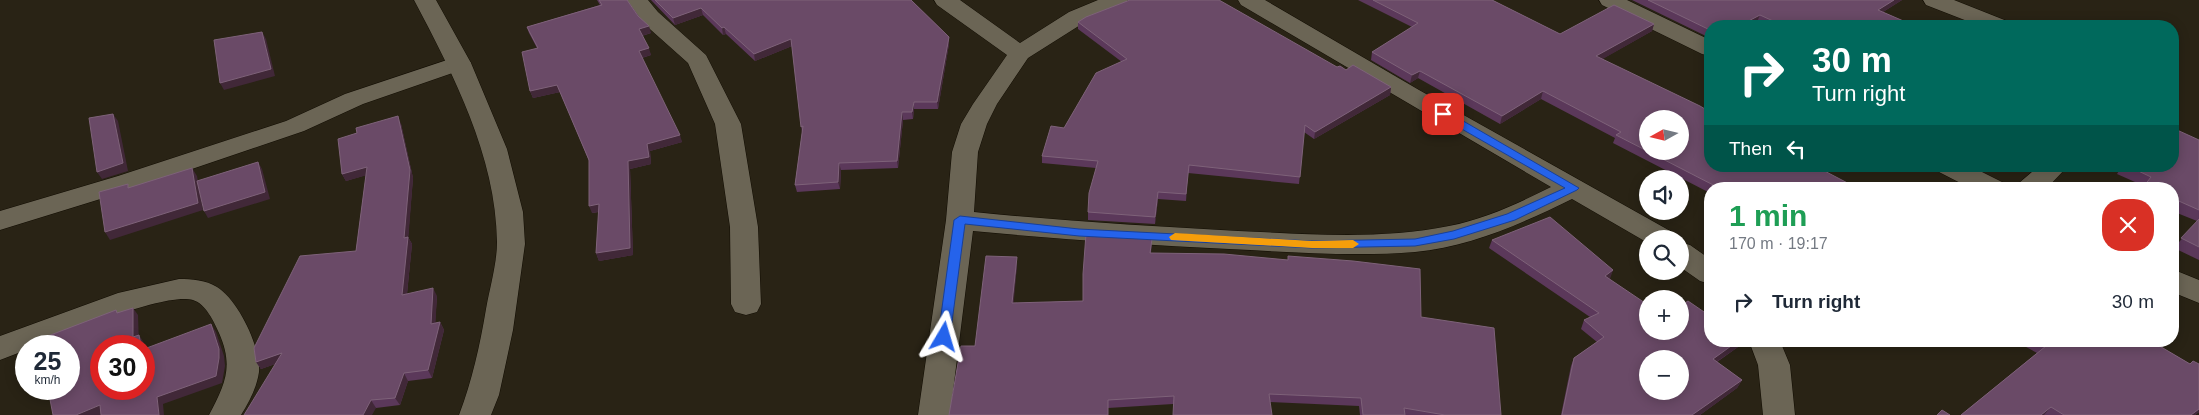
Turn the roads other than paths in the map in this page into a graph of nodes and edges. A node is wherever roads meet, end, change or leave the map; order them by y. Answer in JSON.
{"nodes":[{"id":1,"x":425,"y":0,"type":"edge"},
{"id":2,"x":637,"y":0,"type":"edge"},
{"id":3,"x":945,"y":0,"type":"edge"},
{"id":4,"x":1117,"y":0,"type":"edge"},
{"id":5,"x":1249,"y":0,"type":"edge"},
{"id":6,"x":1610,"y":0,"type":"edge"},
{"id":7,"x":1934,"y":0,"type":"edge"},
{"id":8,"x":1984,"y":20,"type":"edge"},
{"id":9,"x":1704,"y":46,"type":"edge"},
{"id":10,"x":1020,"y":52,"type":"junction"},
{"id":11,"x":459,"y":63,"type":"junction"},
{"id":12,"x":1960,"y":172,"type":"edge"},
{"id":13,"x":2048,"y":172,"type":"edge"},
{"id":14,"x":1980,"y":182,"type":"edge"},
{"id":15,"x":2037,"y":182,"type":"edge"},
{"id":16,"x":1573,"y":188,"type":"junction"},
{"id":17,"x":960,"y":220,"type":"junction"},
{"id":18,"x":0,"y":221,"type":"edge"},
{"id":19,"x":1646,"y":230,"type":"edge"},
{"id":20,"x":1689,"y":259,"type":"edge"},
{"id":21,"x":1704,"y":270,"type":"edge"},
{"id":22,"x":2179,"y":282,"type":"edge"},
{"id":23,"x":2199,"y":292,"type":"edge"},
{"id":24,"x":746,"y":304,"type":"dead end"},
{"id":25,"x":1766,"y":347,"type":"edge"},
{"id":26,"x":0,"y":348,"type":"edge"},
{"id":27,"x":225,"y":415,"type":"edge"},
{"id":28,"x":475,"y":415,"type":"edge"},
{"id":29,"x":934,"y":415,"type":"edge"},
{"id":30,"x":1779,"y":415,"type":"edge"}],
"edges":[{"from":1,"to":11,"type":"street"},
{"from":2,"to":24,"type":"street"},
{"from":3,"to":10,"type":"street"},
{"from":4,"to":10,"type":"street"},
{"from":5,"to":16,"type":"street"},
{"from":6,"to":9,"type":"street"},
{"from":7,"to":8,"type":"street"},
{"from":10,"to":17,"type":"street"},
{"from":11,"to":18,"type":"street"},
{"from":11,"to":28,"type":"street"},
{"from":12,"to":14,"type":"street"},
{"from":13,"to":15,"type":"street"},
{"from":16,"to":17,"type":"street"},
{"from":16,"to":19,"type":"street"},
{"from":17,"to":29,"type":"street"},
{"from":20,"to":21,"type":"street"},
{"from":22,"to":23,"type":"street"},
{"from":25,"to":30,"type":"street"},
{"from":26,"to":27,"type":"street"}]}
